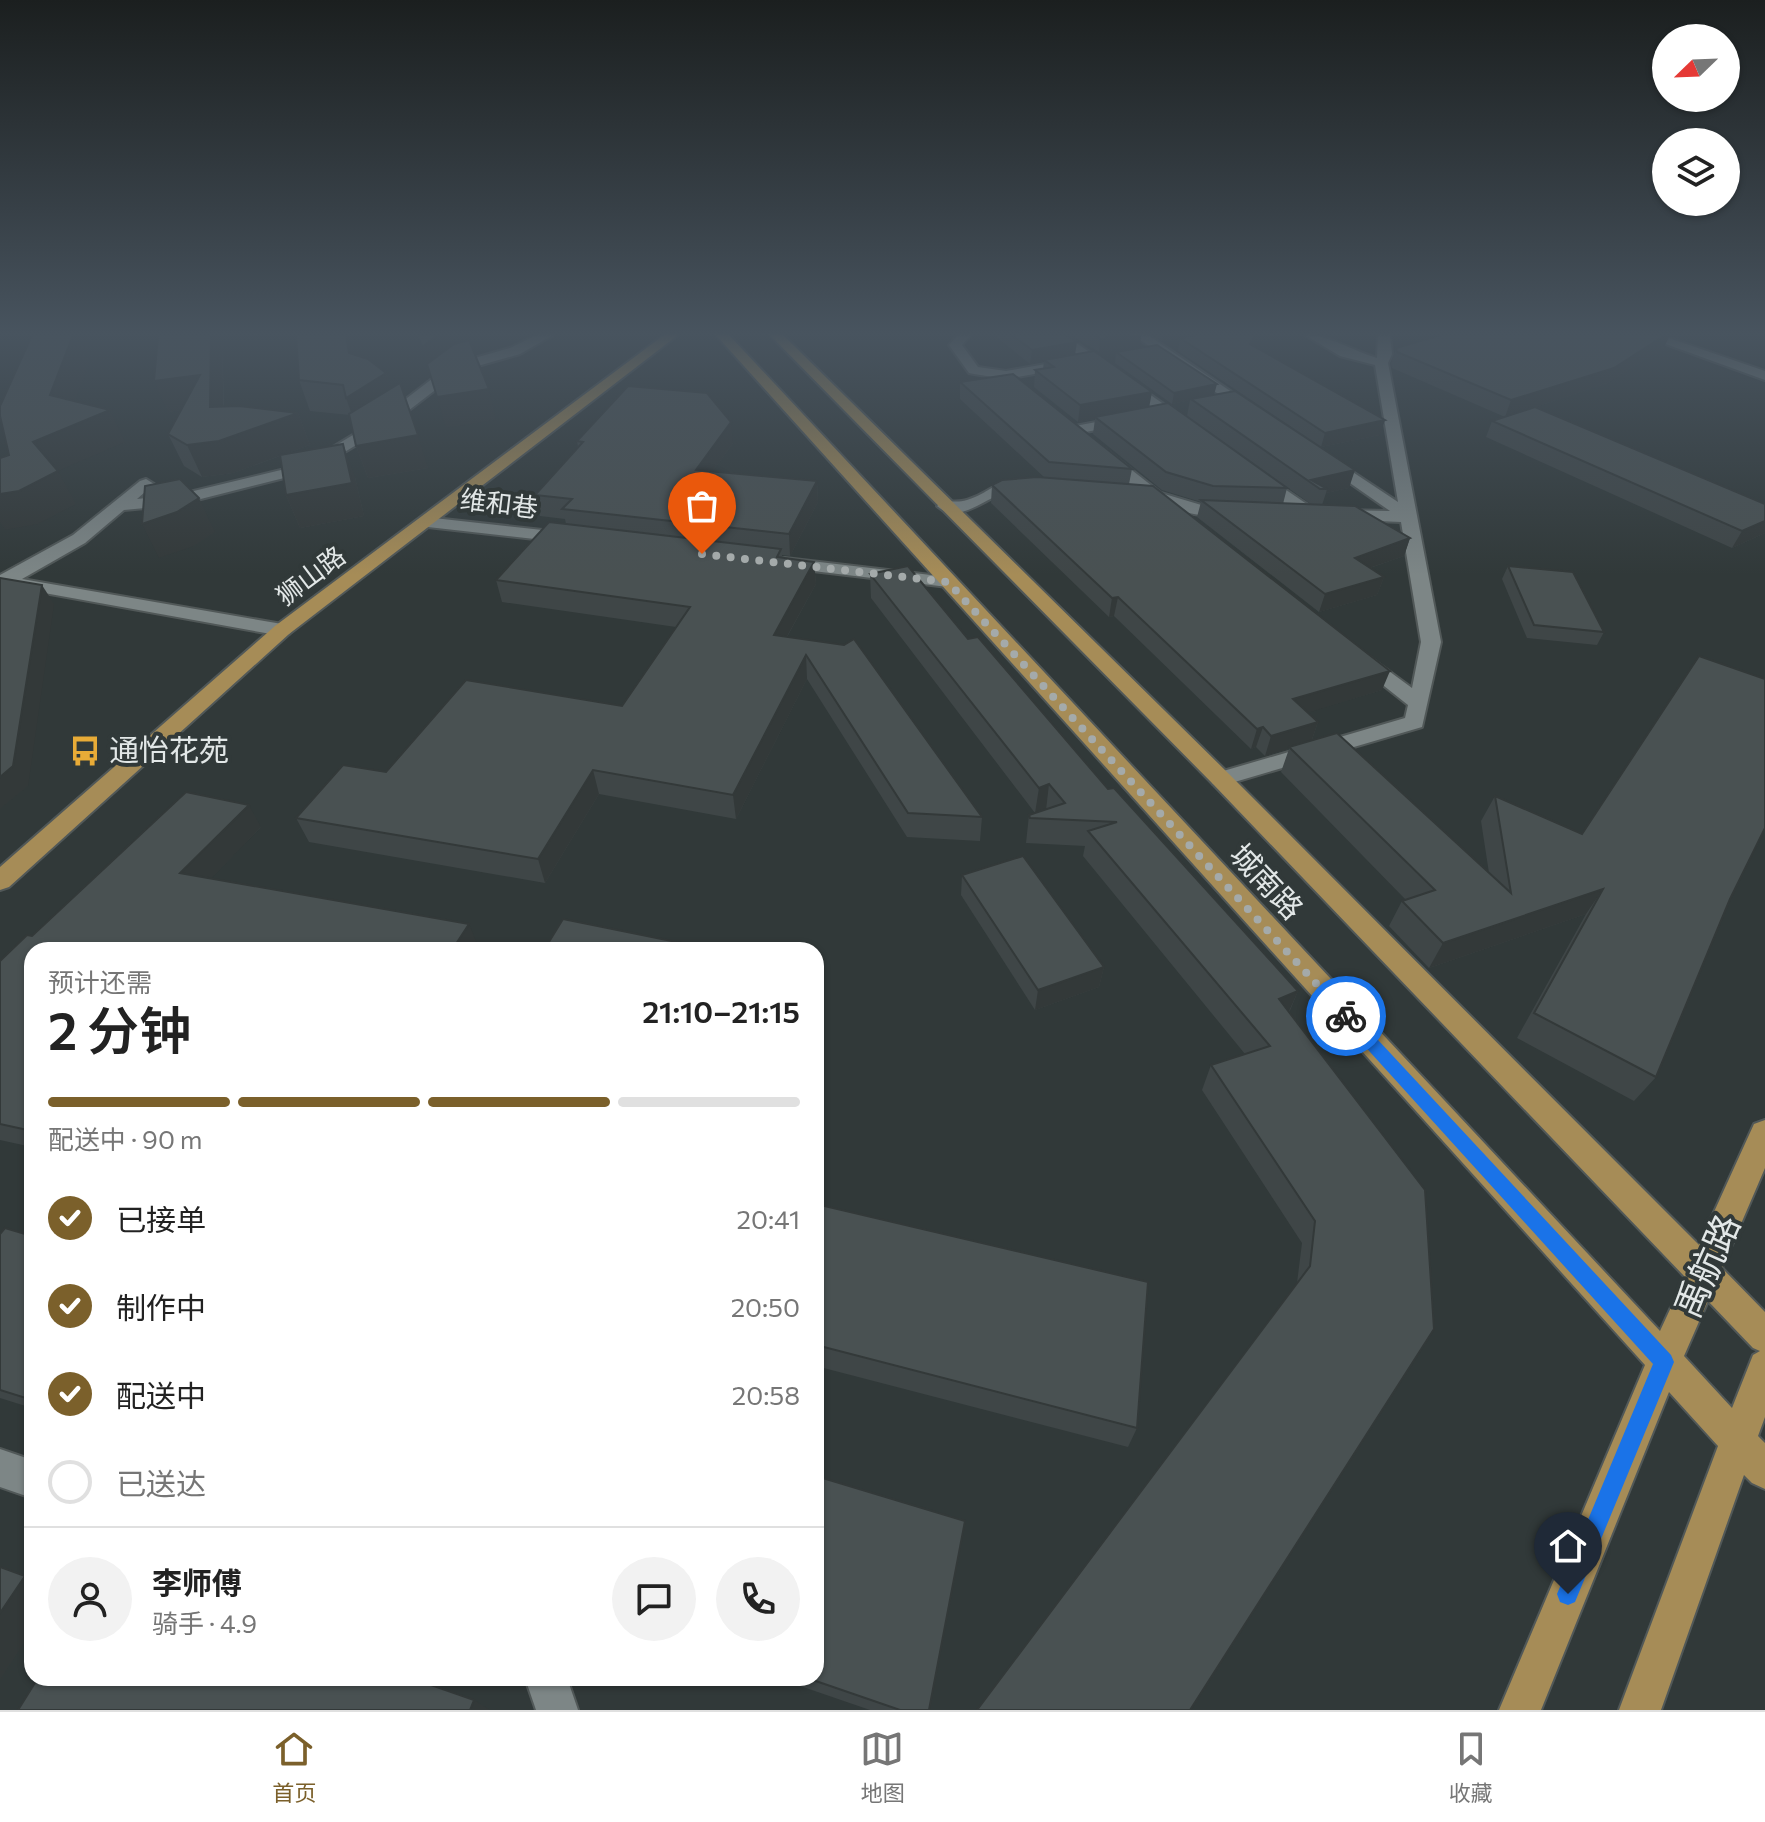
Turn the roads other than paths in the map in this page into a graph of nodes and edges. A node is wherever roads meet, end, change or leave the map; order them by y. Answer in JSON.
{"nodes":[{"id":1,"x":394,"y":415,"type":"edge"},
{"id":2,"x":567,"y":415,"type":"edge"},
{"id":3,"x":795,"y":415,"type":"edge"},
{"id":4,"x":855,"y":415,"type":"edge"},
{"id":5,"x":1155,"y":415,"type":"edge"},
{"id":6,"x":1172,"y":415,"type":"edge"},
{"id":7,"x":1390,"y":415,"type":"edge"},
{"id":8,"x":1195,"y":431,"type":"edge"},
{"id":9,"x":1310,"y":450,"type":"edge"},
{"id":10,"x":1247,"y":468,"type":"edge"},
{"id":11,"x":146,"y":484,"type":"edge"},
{"id":12,"x":1035,"y":487,"type":"edge"},
{"id":13,"x":1125,"y":494,"type":"edge"},
{"id":14,"x":1155,"y":496,"type":"junction"},
{"id":15,"x":119,"y":506,"type":"junction"},
{"id":16,"x":945,"y":506,"type":"junction"},
{"id":17,"x":1251,"y":513,"type":"edge"},
{"id":18,"x":1281,"y":514,"type":"edge"},
{"id":19,"x":1311,"y":515,"type":"junction"},
{"id":20,"x":1409,"y":517,"type":"junction"},
{"id":21,"x":425,"y":522,"type":"junction"},
{"id":22,"x":1192,"y":525,"type":"edge"},
{"id":23,"x":583,"y":540,"type":"edge"},
{"id":24,"x":774,"y":562,"type":"edge"},
{"id":25,"x":2,"y":581,"type":"edge"},
{"id":26,"x":948,"y":582,"type":"junction"},
{"id":27,"x":282,"y":630,"type":"junction"},
{"id":28,"x":1350,"y":651,"type":"edge"},
{"id":29,"x":1419,"y":703,"type":"junction"},
{"id":30,"x":1221,"y":779,"type":"junction"},
{"id":31,"x":0,"y":881,"type":"edge"},
{"id":32,"x":1765,"y":1133,"type":"edge"},
{"id":33,"x":1704,"y":1274,"type":"junction"},
{"id":34,"x":1765,"y":1336,"type":"edge"},
{"id":35,"x":1664,"y":1362,"type":"junction"},
{"id":36,"x":1765,"y":1367,"type":"edge"},
{"id":37,"x":1736,"y":1439,"type":"junction"},
{"id":38,"x":0,"y":1468,"type":"edge"},
{"id":39,"x":1765,"y":1470,"type":"edge"},
{"id":40,"x":24,"y":1476,"type":"edge"},
{"id":41,"x":549,"y":1686,"type":"edge"},
{"id":42,"x":557,"y":1710,"type":"edge"},
{"id":43,"x":1520,"y":1710,"type":"edge"},
{"id":44,"x":1640,"y":1710,"type":"edge"}],
"edges":[{"from":1,"to":15,"type":"street"},
{"from":2,"to":21,"type":"main road","name":"狮山路"},
{"from":3,"to":26,"type":"main road","name":"城南路"},
{"from":4,"to":16,"type":"main road","name":"城南路"},
{"from":5,"to":14,"type":"street"},
{"from":6,"to":8,"type":"street"},
{"from":7,"to":20,"type":"street"},
{"from":9,"to":20,"type":"street"},
{"from":10,"to":19,"type":"street"},
{"from":11,"to":15,"type":"street"},
{"from":12,"to":16,"type":"street"},
{"from":13,"to":14,"type":"street"},
{"from":14,"to":17,"type":"street"},
{"from":14,"to":22,"type":"street"},
{"from":15,"to":25,"type":"street"},
{"from":16,"to":30,"type":"main road","name":"城南路"},
{"from":18,"to":19,"type":"street"},
{"from":19,"to":20,"type":"street"},
{"from":20,"to":29,"type":"street"},
{"from":21,"to":23,"type":"street","name":"维和巷"},
{"from":21,"to":27,"type":"main road","name":"狮山路"},
{"from":24,"to":26,"type":"street"},
{"from":25,"to":27,"type":"street"},
{"from":26,"to":35,"type":"main road","name":"城南路"},
{"from":27,"to":31,"type":"main road","name":"狮山路"},
{"from":28,"to":29,"type":"street"},
{"from":29,"to":30,"type":"street"},
{"from":30,"to":33,"type":"main road","name":"城南路"},
{"from":32,"to":33,"type":"main road","name":"禹航路"},
{"from":33,"to":34,"type":"main road","name":"城南路"},
{"from":33,"to":35,"type":"main road","name":"禹航路"},
{"from":35,"to":37,"type":"main road","name":"城南路"},
{"from":35,"to":43,"type":"main road","name":"禹航路"},
{"from":36,"to":37,"type":"main road"},
{"from":37,"to":39,"type":"main road","name":"城南路"},
{"from":37,"to":44,"type":"main road"},
{"from":38,"to":40,"type":"street"},
{"from":41,"to":42,"type":"street"}]}
